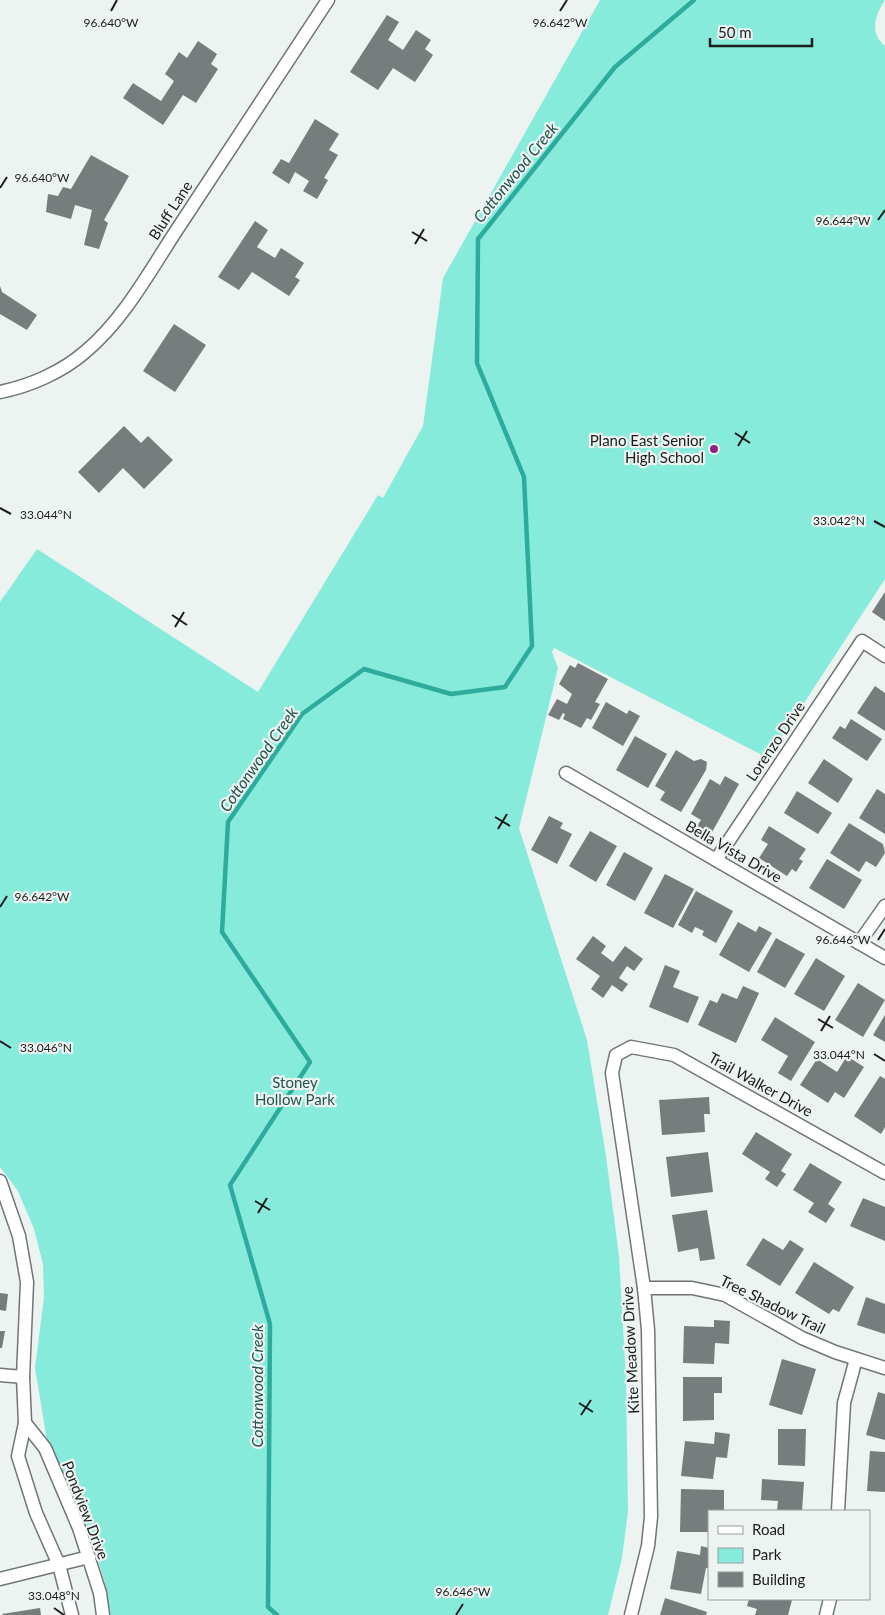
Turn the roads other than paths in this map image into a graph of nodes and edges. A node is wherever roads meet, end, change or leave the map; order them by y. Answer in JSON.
{"nodes":[{"id":1,"x":328,"y":0,"type":"edge"},
{"id":2,"x":0,"y":392,"type":"edge"},
{"id":3,"x":885,"y":656,"type":"edge"},
{"id":4,"x":566,"y":773,"type":"dead end"},
{"id":5,"x":716,"y":860,"type":"junction"},
{"id":6,"x":885,"y":906,"type":"edge"},
{"id":7,"x":859,"y":943,"type":"junction"},
{"id":8,"x":885,"y":958,"type":"edge"},
{"id":9,"x":616,"y":1055,"type":"joint"},
{"id":10,"x":885,"y":1173,"type":"edge"},
{"id":11,"x":0,"y":1182,"type":"edge"},
{"id":12,"x":644,"y":1288,"type":"junction"},
{"id":13,"x":856,"y":1359,"type":"junction"},
{"id":14,"x":885,"y":1368,"type":"edge"},
{"id":15,"x":0,"y":1376,"type":"edge"},
{"id":16,"x":23,"y":1377,"type":"junction"},
{"id":17,"x":24,"y":1423,"type":"junction"},
{"id":18,"x":838,"y":1510,"type":"edge"},
{"id":19,"x":89,"y":1557,"type":"junction"},
{"id":20,"x":59,"y":1565,"type":"junction"},
{"id":21,"x":0,"y":1579,"type":"edge"},
{"id":22,"x":830,"y":1600,"type":"edge"},
{"id":23,"x":72,"y":1615,"type":"edge"},
{"id":24,"x":103,"y":1615,"type":"edge"},
{"id":25,"x":631,"y":1615,"type":"edge"},
{"id":26,"x":826,"y":1615,"type":"edge"}],
"edges":[{"from":1,"to":2,"type":"street","name":"Bluff Lane"},
{"from":3,"to":5,"type":"street","name":"Lorenzo Drive"},
{"from":4,"to":5,"type":"street","name":"Bella Vista Drive"},
{"from":5,"to":7,"type":"street","name":"Bella Vista Drive"},
{"from":6,"to":7,"type":"street"},
{"from":7,"to":8,"type":"street","name":"Bella Vista Drive"},
{"from":9,"to":10,"type":"street","name":"Trail Walker Drive"},
{"from":9,"to":12,"type":"street","name":"Kite Meadow Drive"},
{"from":11,"to":16,"type":"street"},
{"from":12,"to":13,"type":"street","name":"Tree Shadow Trail"},
{"from":12,"to":25,"type":"street","name":"Kite Meadow Drive"},
{"from":13,"to":14,"type":"street","name":"Tree Shadow Trail"},
{"from":13,"to":18,"type":"street"},
{"from":15,"to":16,"type":"street"},
{"from":16,"to":17,"type":"street"},
{"from":17,"to":19,"type":"street","name":"Pondview Drive"},
{"from":17,"to":20,"type":"street"},
{"from":19,"to":20,"type":"street"},
{"from":19,"to":24,"type":"street","name":"Pondview Drive"},
{"from":20,"to":21,"type":"street"},
{"from":20,"to":23,"type":"street"},
{"from":22,"to":26,"type":"street"}]}
